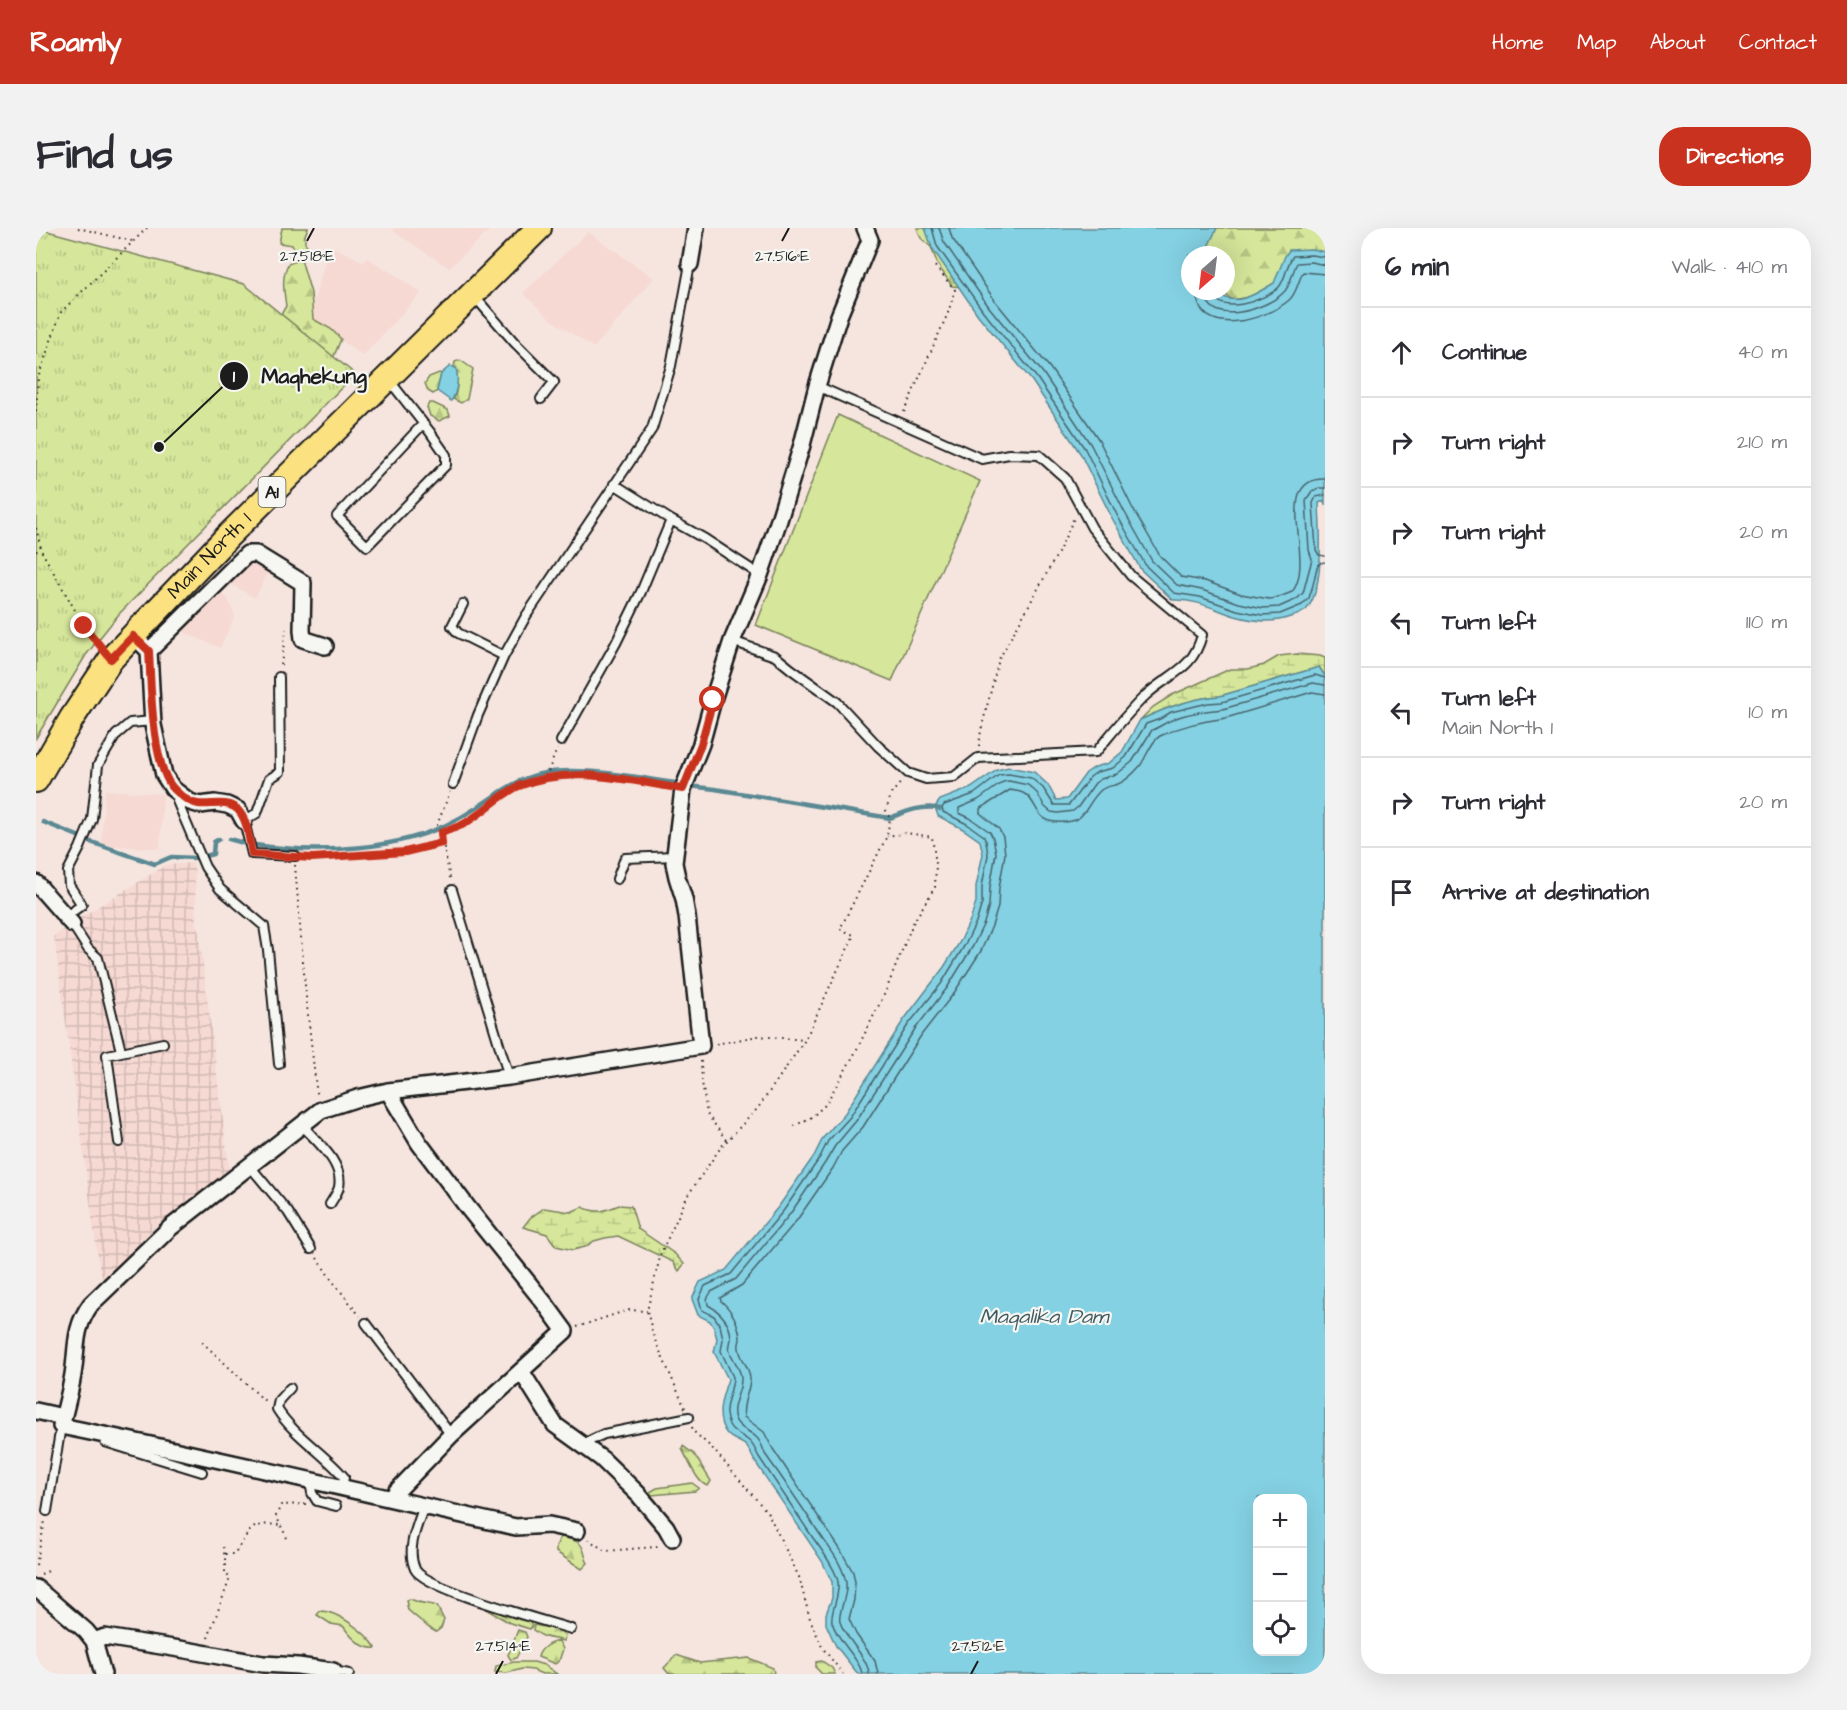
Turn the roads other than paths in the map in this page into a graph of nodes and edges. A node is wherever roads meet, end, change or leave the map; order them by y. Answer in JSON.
{"nodes":[{"id":1,"x":539,"y":228,"type":"edge"},
{"id":2,"x":696,"y":228,"type":"edge"},
{"id":3,"x":866,"y":228,"type":"edge"},
{"id":4,"x":690,"y":264,"type":"joint"},
{"id":5,"x":472,"y":294,"type":"junction"},
{"id":6,"x":387,"y":377,"type":"junction"},
{"id":7,"x":817,"y":386,"type":"junction"},
{"id":8,"x":541,"y":399,"type":"dead end"},
{"id":9,"x":423,"y":424,"type":"junction"},
{"id":10,"x":614,"y":484,"type":"junction"},
{"id":11,"x":671,"y":520,"type":"junction"},
{"id":12,"x":760,"y":575,"type":"junction"},
{"id":13,"x":463,"y":604,"type":"dead end"},
{"id":14,"x":732,"y":641,"type":"junction"},
{"id":15,"x":141,"y":644,"type":"junction"},
{"id":16,"x":325,"y":646,"type":"dead end"},
{"id":17,"x":504,"y":656,"type":"junction"},
{"id":18,"x":279,"y":677,"type":"road end"},
{"id":19,"x":153,"y":721,"type":"junction"},
{"id":20,"x":561,"y":741,"type":"road end"},
{"id":21,"x":36,"y":780,"type":"edge"},
{"id":22,"x":453,"y":784,"type":"road end"},
{"id":23,"x":181,"y":795,"type":"junction"},
{"id":24,"x":244,"y":820,"type":"junction"},
{"id":25,"x":295,"y":856,"type":"road end"},
{"id":26,"x":675,"y":856,"type":"junction"},
{"id":27,"x":617,"y":879,"type":"dead end"},
{"id":28,"x":36,"y":883,"type":"edge"},
{"id":29,"x":452,"y":890,"type":"road end"},
{"id":30,"x":69,"y":920,"type":"junction"},
{"id":31,"x":163,"y":1043,"type":"dead end"},
{"id":32,"x":121,"y":1051,"type":"junction"},
{"id":33,"x":279,"y":1064,"type":"dead end"},
{"id":34,"x":508,"y":1077,"type":"junction"},
{"id":35,"x":388,"y":1091,"type":"junction"},
{"id":36,"x":302,"y":1125,"type":"junction"},
{"id":37,"x":119,"y":1142,"type":"dead end"},
{"id":38,"x":249,"y":1166,"type":"junction"},
{"id":39,"x":330,"y":1204,"type":"dead end"},
{"id":40,"x":311,"y":1249,"type":"road end"},
{"id":41,"x":366,"y":1323,"type":"road end"},
{"id":42,"x":521,"y":1371,"type":"junction"},
{"id":43,"x":290,"y":1388,"type":"dead end"},
{"id":44,"x":36,"y":1411,"type":"edge"},
{"id":45,"x":689,"y":1418,"type":"road end"},
{"id":46,"x":62,"y":1421,"type":"junction"},
{"id":47,"x":86,"y":1431,"type":"junction"},
{"id":48,"x":451,"y":1435,"type":"junction"},
{"id":49,"x":583,"y":1444,"type":"junction"},
{"id":50,"x":202,"y":1472,"type":"dead end"},
{"id":51,"x":310,"y":1482,"type":"junction"},
{"id":52,"x":342,"y":1489,"type":"junction"},
{"id":53,"x":392,"y":1499,"type":"junction"},
{"id":54,"x":336,"y":1506,"type":"dead end"},
{"id":55,"x":424,"y":1506,"type":"junction"},
{"id":56,"x":47,"y":1511,"type":"road end"},
{"id":57,"x":577,"y":1531,"type":"road end"},
{"id":58,"x":672,"y":1538,"type":"road end"},
{"id":59,"x":36,"y":1588,"type":"edge"},
{"id":60,"x":571,"y":1629,"type":"dead end"},
{"id":61,"x":94,"y":1641,"type":"junction"},
{"id":62,"x":263,"y":1669,"type":"edge"},
{"id":63,"x":333,"y":1671,"type":"joint"},
{"id":64,"x":103,"y":1674,"type":"edge"},
{"id":65,"x":349,"y":1674,"type":"edge"}],
"edges":[{"from":1,"to":5,"type":"main road","name":"Main North 1","number":"A1"},
{"from":2,"to":4,"type":"street"},
{"from":3,"to":7,"type":"street"},
{"from":4,"to":10,"type":"lane"},
{"from":5,"to":6,"type":"main road","name":"Main North 1","number":"A1"},
{"from":5,"to":8,"type":"lane"},
{"from":6,"to":9,"type":"lane"},
{"from":6,"to":15,"type":"main road","name":"Main North 1","number":"A1"},
{"from":7,"to":12,"type":"street"},
{"from":7,"to":14,"type":"lane"},
{"from":9,"to":9,"type":"lane"},
{"from":10,"to":11,"type":"lane"},
{"from":10,"to":17,"type":"lane"},
{"from":11,"to":12,"type":"lane"},
{"from":11,"to":20,"type":"lane"},
{"from":12,"to":14,"type":"street"},
{"from":13,"to":17,"type":"lane"},
{"from":14,"to":26,"type":"street"},
{"from":15,"to":16,"type":"street"},
{"from":15,"to":19,"type":"street"},
{"from":15,"to":21,"type":"main road","name":"Main North 1","number":"A1"},
{"from":17,"to":22,"type":"lane"},
{"from":18,"to":24,"type":"lane"},
{"from":19,"to":23,"type":"street"},
{"from":19,"to":30,"type":"lane"},
{"from":23,"to":24,"type":"street"},
{"from":23,"to":33,"type":"lane"},
{"from":24,"to":25,"type":"lane"},
{"from":26,"to":27,"type":"lane"},
{"from":26,"to":34,"type":"street"},
{"from":28,"to":30,"type":"street"},
{"from":29,"to":34,"type":"lane"},
{"from":30,"to":32,"type":"lane"},
{"from":31,"to":32,"type":"lane"},
{"from":32,"to":37,"type":"lane"},
{"from":34,"to":35,"type":"street"},
{"from":35,"to":36,"type":"street"},
{"from":35,"to":42,"type":"street"},
{"from":36,"to":38,"type":"street"},
{"from":36,"to":39,"type":"lane"},
{"from":38,"to":40,"type":"lane"},
{"from":38,"to":46,"type":"street"},
{"from":41,"to":48,"type":"lane"},
{"from":42,"to":48,"type":"street"},
{"from":42,"to":49,"type":"street"},
{"from":43,"to":52,"type":"lane"},
{"from":44,"to":46,"type":"street"},
{"from":45,"to":49,"type":"lane"},
{"from":46,"to":47,"type":"street"},
{"from":46,"to":56,"type":"lane"},
{"from":47,"to":50,"type":"lane"},
{"from":47,"to":51,"type":"street"},
{"from":48,"to":53,"type":"street"},
{"from":49,"to":58,"type":"street"},
{"from":51,"to":52,"type":"street"},
{"from":51,"to":54,"type":"lane"},
{"from":52,"to":53,"type":"street"},
{"from":53,"to":55,"type":"street"},
{"from":55,"to":57,"type":"street"},
{"from":55,"to":60,"type":"lane"},
{"from":59,"to":61,"type":"street"},
{"from":61,"to":62,"type":"street"},
{"from":61,"to":64,"type":"street"},
{"from":62,"to":63,"type":"street"},
{"from":63,"to":65,"type":"lane"}]}
